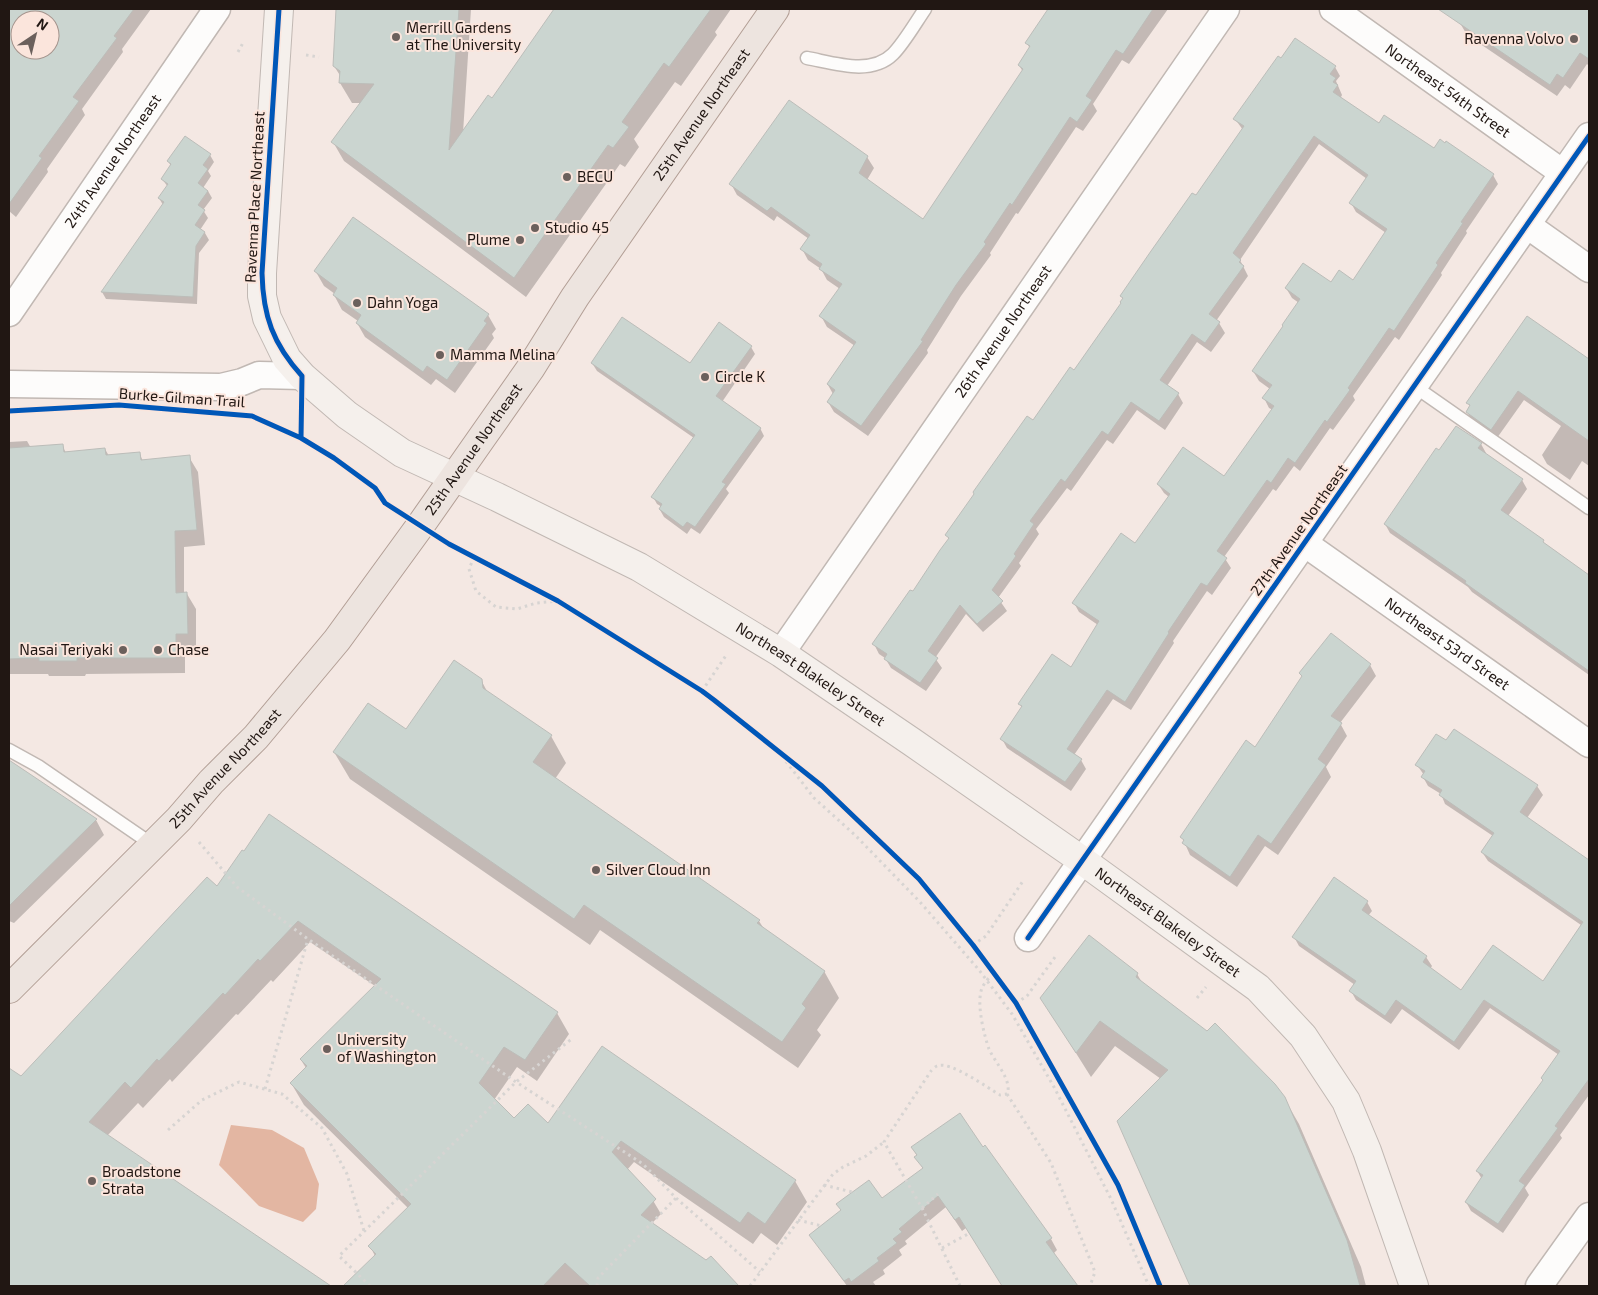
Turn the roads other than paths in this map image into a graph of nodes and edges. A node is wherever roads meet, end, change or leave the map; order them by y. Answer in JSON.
{"nodes":[{"id":1,"x":216,"y":9,"type":"edge"},
{"id":2,"x":280,"y":9,"type":"edge"},
{"id":3,"x":775,"y":9,"type":"edge"},
{"id":4,"x":925,"y":9,"type":"edge"},
{"id":5,"x":1226,"y":9,"type":"edge"},
{"id":6,"x":1333,"y":9,"type":"edge"},
{"id":7,"x":807,"y":58,"type":"dead end"},
{"id":8,"x":1589,"y":136,"type":"edge"},
{"id":9,"x":1563,"y":173,"type":"junction"},
{"id":10,"x":1527,"y":225,"type":"junction"},
{"id":11,"x":1589,"y":269,"type":"edge"},
{"id":12,"x":9,"y":313,"type":"edge"},
{"id":13,"x":302,"y":376,"type":"junction"},
{"id":14,"x":9,"y":384,"type":"edge"},
{"id":15,"x":1414,"y":386,"type":"junction"},
{"id":16,"x":454,"y":478,"type":"junction"},
{"id":17,"x":1589,"y":508,"type":"edge"},
{"id":18,"x":1304,"y":543,"type":"junction"},
{"id":19,"x":781,"y":654,"type":"junction"},
{"id":20,"x":1589,"y":744,"type":"edge"},
{"id":21,"x":9,"y":750,"type":"edge"},
{"id":22,"x":153,"y":845,"type":"junction"},
{"id":23,"x":1083,"y":860,"type":"junction"},
{"id":24,"x":1028,"y":938,"type":"dead end"},
{"id":25,"x":9,"y":989,"type":"edge"},
{"id":26,"x":1587,"y":1223,"type":"edge"},
{"id":27,"x":1414,"y":1286,"type":"edge"},
{"id":28,"x":1539,"y":1286,"type":"edge"}],
"edges":[{"from":1,"to":12,"type":"street","name":"24th Avenue Northeast"},
{"from":2,"to":13,"type":"main road","name":"Ravenna Place Northeast"},
{"from":3,"to":16,"type":"main road","name":"25th Avenue Northeast"},
{"from":4,"to":7,"type":"lane"},
{"from":5,"to":19,"type":"street","name":"26th Avenue Northeast"},
{"from":6,"to":9,"type":"street","name":"Northeast 54th Street"},
{"from":8,"to":9,"type":"street","name":"27th Avenue Northeast"},
{"from":9,"to":10,"type":"street","name":"27th Avenue Northeast"},
{"from":10,"to":11,"type":"street"},
{"from":10,"to":15,"type":"street","name":"27th Avenue Northeast"},
{"from":13,"to":14,"type":"street"},
{"from":13,"to":16,"type":"main road","name":"Northeast Blakeley Street"},
{"from":15,"to":17,"type":"lane"},
{"from":15,"to":18,"type":"street","name":"27th Avenue Northeast"},
{"from":16,"to":19,"type":"main road","name":"Northeast Blakeley Street"},
{"from":16,"to":22,"type":"main road","name":"25th Avenue Northeast"},
{"from":18,"to":20,"type":"street","name":"Northeast 53rd Street"},
{"from":18,"to":23,"type":"street","name":"27th Avenue Northeast"},
{"from":19,"to":23,"type":"main road","name":"Northeast Blakeley Street"},
{"from":21,"to":22,"type":"lane"},
{"from":22,"to":25,"type":"main road","name":"25th Avenue Northeast"},
{"from":23,"to":24,"type":"street","name":"27th Avenue Northeast"},
{"from":23,"to":27,"type":"main road","name":"Northeast Blakeley Street"},
{"from":26,"to":28,"type":"street"}]}
